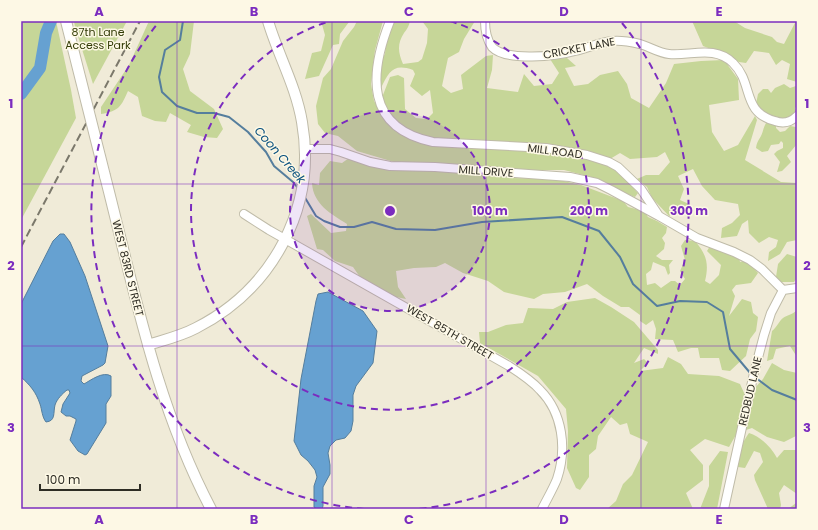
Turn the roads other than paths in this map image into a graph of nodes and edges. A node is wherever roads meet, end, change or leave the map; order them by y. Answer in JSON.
{"nodes":[{"id":1,"x":66,"y":21,"type":"edge"},
{"id":2,"x":268,"y":21,"type":"edge"},
{"id":3,"x":390,"y":21,"type":"edge"},
{"id":4,"x":485,"y":21,"type":"edge"},
{"id":5,"x":797,"y":116,"type":"edge"},
{"id":6,"x":305,"y":149,"type":"junction"},
{"id":7,"x":244,"y":214,"type":"dead end"},
{"id":8,"x":659,"y":216,"type":"junction"},
{"id":9,"x":285,"y":239,"type":"junction"},
{"id":10,"x":797,"y":288,"type":"edge"},
{"id":11,"x":783,"y":290,"type":"junction"},
{"id":12,"x":148,"y":345,"type":"junction"},
{"id":13,"x":211,"y":509,"type":"edge"},
{"id":14,"x":542,"y":509,"type":"edge"},
{"id":15,"x":724,"y":509,"type":"edge"}],
"edges":[{"from":1,"to":12,"type":"main road","name":"WEST 83RD STREET","bridge":true},
{"from":2,"to":6,"type":"main road"},
{"from":3,"to":8,"type":"street","name":"MILL ROAD"},
{"from":4,"to":5,"type":"street","name":"CRICKET LANE"},
{"from":6,"to":8,"type":"street","name":"MILL DRIVE"},
{"from":6,"to":9,"type":"main road"},
{"from":7,"to":9,"type":"street","name":"WEST 85TH STREET"},
{"from":8,"to":11,"type":"street","name":"MILL ROAD"},
{"from":9,"to":12,"type":"main road"},
{"from":9,"to":14,"type":"street","name":"WEST 85TH STREET"},
{"from":10,"to":11,"type":"street"},
{"from":11,"to":15,"type":"street","name":"REDBUD LANE"},
{"from":12,"to":13,"type":"main road","name":"WEST 83RD STREET"}]}
